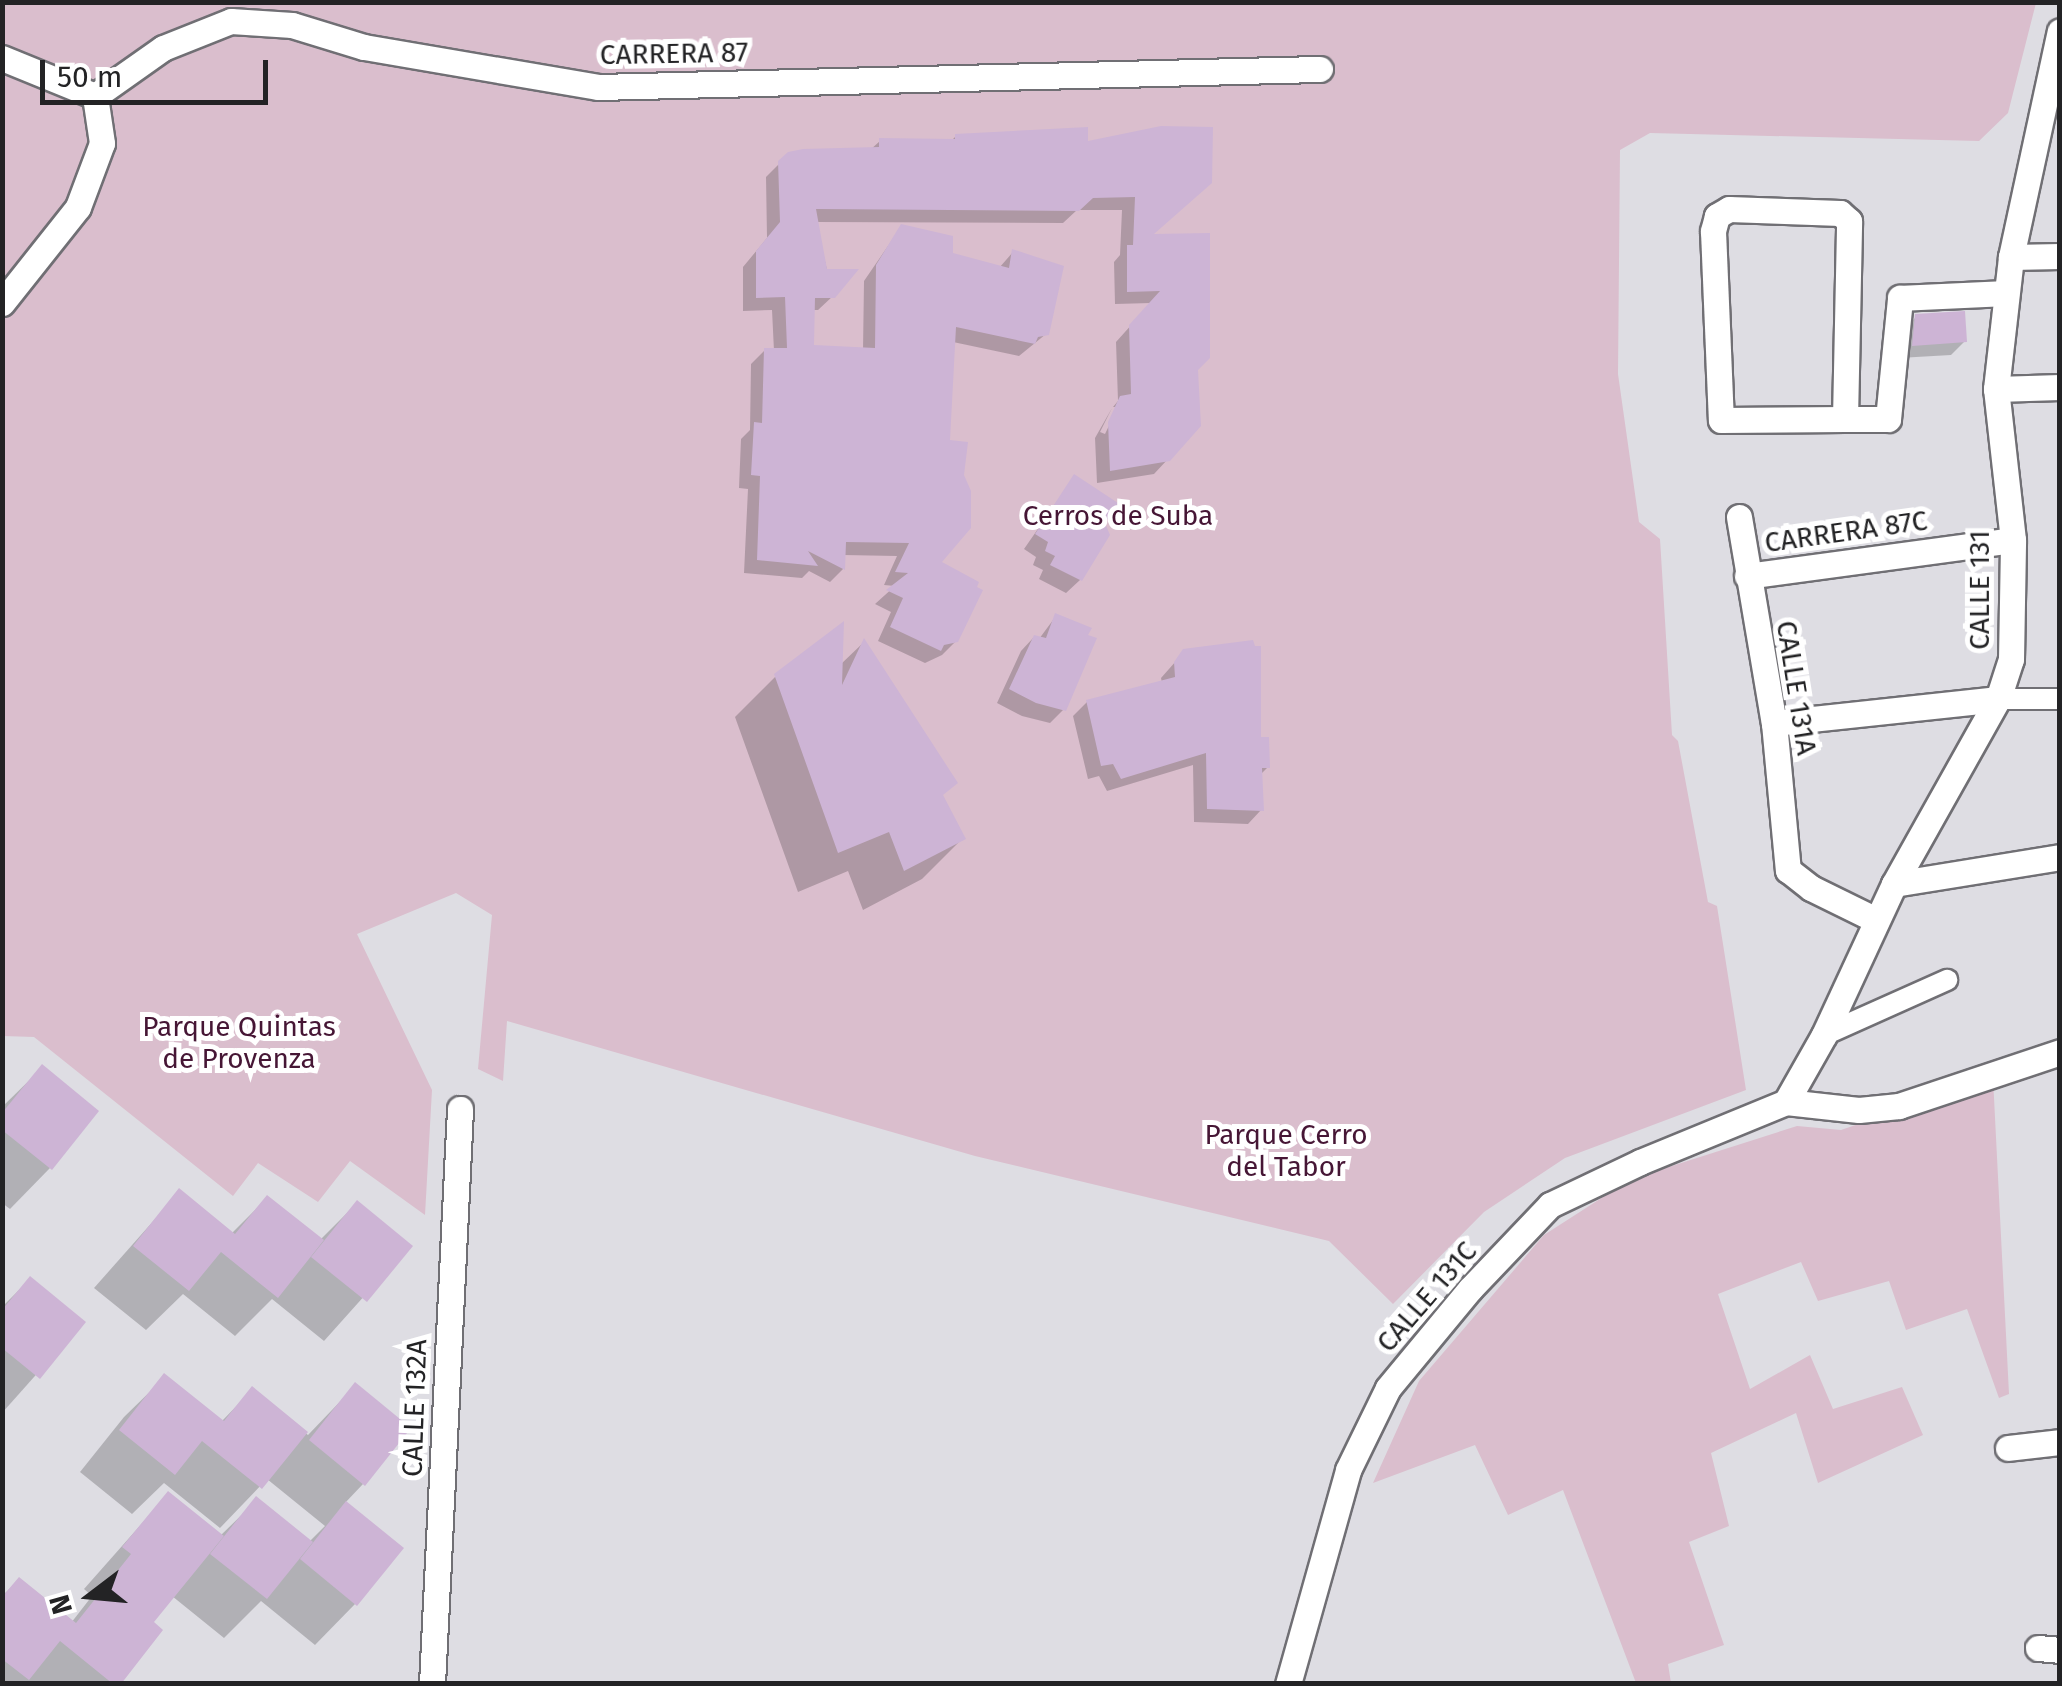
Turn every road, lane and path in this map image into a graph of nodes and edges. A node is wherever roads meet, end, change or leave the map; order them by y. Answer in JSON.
{"nodes":[{"id":1,"x":2060,"y":31,"type":"edge"},
{"id":2,"x":2,"y":58,"type":"edge"},
{"id":3,"x":1320,"y":69,"type":"dead end"},
{"id":4,"x":95,"y":96,"type":"junction"},
{"id":5,"x":2060,"y":256,"type":"edge"},
{"id":6,"x":2011,"y":257,"type":"junction"},
{"id":7,"x":2005,"y":294,"type":"junction"},
{"id":8,"x":2,"y":303,"type":"edge"},
{"id":9,"x":2060,"y":387,"type":"edge"},
{"id":10,"x":1996,"y":389,"type":"junction"},
{"id":11,"x":1845,"y":419,"type":"junction"},
{"id":12,"x":1739,"y":516,"type":"dead end"},
{"id":13,"x":2012,"y":540,"type":"junction"},
{"id":14,"x":1746,"y":576,"type":"junction"},
{"id":15,"x":1998,"y":699,"type":"junction"},
{"id":16,"x":2060,"y":700,"type":"edge"},
{"id":17,"x":1774,"y":723,"type":"junction"},
{"id":18,"x":2060,"y":857,"type":"edge"},
{"id":19,"x":1894,"y":884,"type":"junction"},
{"id":20,"x":1876,"y":920,"type":"junction"},
{"id":21,"x":1947,"y":980,"type":"dead end"},
{"id":22,"x":1824,"y":1035,"type":"junction"},
{"id":23,"x":2060,"y":1052,"type":"edge"},
{"id":24,"x":1786,"y":1102,"type":"junction"},
{"id":25,"x":460,"y":1109,"type":"dead end"},
{"id":26,"x":2060,"y":1442,"type":"edge"},
{"id":27,"x":2008,"y":1448,"type":"dead end"},
{"id":28,"x":432,"y":1684,"type":"edge"},
{"id":29,"x":1288,"y":1684,"type":"edge"}],
"edges":[{"from":1,"to":6,"type":"street","name":"CALLE 131"},
{"from":2,"to":4,"type":"street"},
{"from":3,"to":4,"type":"street","name":"CARRERA 87"},
{"from":4,"to":8,"type":"street"},
{"from":5,"to":6,"type":"street"},
{"from":6,"to":7,"type":"street","name":"CALLE 131"},
{"from":7,"to":10,"type":"street","name":"CALLE 131"},
{"from":7,"to":11,"type":"street"},
{"from":9,"to":10,"type":"street"},
{"from":10,"to":13,"type":"street","name":"CALLE 131"},
{"from":11,"to":11,"type":"street"},
{"from":12,"to":14,"type":"street","name":"CALLE 131A"},
{"from":13,"to":14,"type":"street","name":"CARRERA 87C"},
{"from":13,"to":15,"type":"street","name":"CALLE 131"},
{"from":14,"to":17,"type":"street","name":"CALLE 131A"},
{"from":15,"to":16,"type":"street"},
{"from":15,"to":17,"type":"street"},
{"from":15,"to":19,"type":"street","name":"CALLE 131"},
{"from":17,"to":20,"type":"street","name":"CALLE 131A"},
{"from":18,"to":19,"type":"street"},
{"from":19,"to":20,"type":"street","name":"CALLE 131"},
{"from":20,"to":22,"type":"street","name":"CALLE 131"},
{"from":21,"to":22,"type":"street"},
{"from":22,"to":24,"type":"street","name":"CALLE 131"},
{"from":23,"to":24,"type":"street"},
{"from":24,"to":29,"type":"street","name":"CALLE 131C"},
{"from":25,"to":28,"type":"street","name":"CALLE 132A"},
{"from":26,"to":27,"type":"street"}]}
